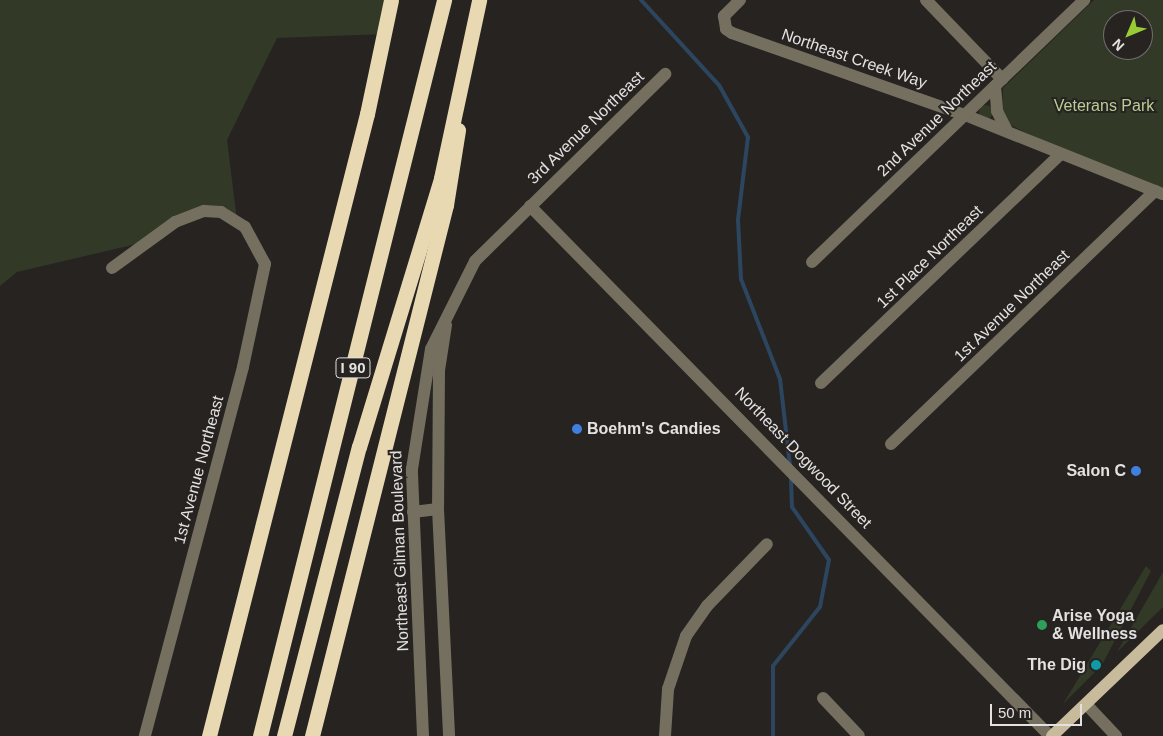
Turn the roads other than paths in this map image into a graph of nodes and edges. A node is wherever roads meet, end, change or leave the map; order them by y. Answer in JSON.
{"nodes":[{"id":1,"x":386,"y":0,"type":"edge"},
{"id":2,"x":391,"y":0,"type":"edge"},
{"id":3,"x":444,"y":0,"type":"edge"},
{"id":4,"x":472,"y":0,"type":"edge"},
{"id":5,"x":479,"y":0,"type":"edge"},
{"id":6,"x":740,"y":0,"type":"edge"},
{"id":7,"x":926,"y":0,"type":"edge"},
{"id":8,"x":1084,"y":0,"type":"edge"},
{"id":9,"x":386,"y":34,"type":"junction"},
{"id":10,"x":664,"y":74,"type":"dead end"},
{"id":11,"x":998,"y":82,"type":"junction"},
{"id":12,"x":965,"y":115,"type":"junction"},
{"id":13,"x":1008,"y":132,"type":"junction"},
{"id":14,"x":1061,"y":154,"type":"junction"},
{"id":15,"x":1159,"y":193,"type":"edge"},
{"id":16,"x":530,"y":206,"type":"junction"},
{"id":17,"x":812,"y":262,"type":"dead end"},
{"id":18,"x":112,"y":268,"type":"dead end"},
{"id":19,"x":448,"y":310,"type":"junction"},
{"id":20,"x":821,"y":383,"type":"dead end"},
{"id":21,"x":891,"y":444,"type":"dead end"},
{"id":22,"x":438,"y":509,"type":"junction"},
{"id":23,"x":413,"y":512,"type":"junction"},
{"id":24,"x":767,"y":544,"type":"dead end"},
{"id":25,"x":1163,"y":630,"type":"edge"},
{"id":26,"x":823,"y":698,"type":"dead end"},
{"id":27,"x":1086,"y":704,"type":"junction"},
{"id":28,"x":1104,"y":731,"type":"edge"},
{"id":29,"x":145,"y":736,"type":"edge"},
{"id":30,"x":208,"y":736,"type":"edge"},
{"id":31,"x":260,"y":736,"type":"edge"},
{"id":32,"x":284,"y":736,"type":"edge"},
{"id":33,"x":312,"y":736,"type":"edge"},
{"id":34,"x":423,"y":736,"type":"edge"},
{"id":35,"x":449,"y":736,"type":"edge"},
{"id":36,"x":665,"y":736,"type":"edge"},
{"id":37,"x":858,"y":736,"type":"edge"},
{"id":38,"x":1051,"y":736,"type":"edge"},
{"id":39,"x":1116,"y":736,"type":"edge"}],
"edges":[{"from":1,"to":9,"type":"highway"},
{"from":2,"to":9,"type":"highway"},
{"from":3,"to":31,"type":"highway","number":"I 90"},
{"from":4,"to":33,"type":"highway"},
{"from":5,"to":32,"type":"highway","bridge":true},
{"from":6,"to":12,"type":"street","name":"Northeast Creek Way"},
{"from":7,"to":11,"type":"street"},
{"from":8,"to":11,"type":"street","name":"2nd Avenue Northeast"},
{"from":9,"to":30,"type":"highway"},
{"from":10,"to":16,"type":"street","name":"3rd Avenue Northeast"},
{"from":11,"to":12,"type":"street","name":"2nd Avenue Northeast"},
{"from":11,"to":13,"type":"street"},
{"from":12,"to":13,"type":"street","name":"Northeast Creek Way"},
{"from":12,"to":17,"type":"street","name":"2nd Avenue Northeast"},
{"from":13,"to":14,"type":"street","name":"Northeast Creek Way"},
{"from":14,"to":15,"type":"street","name":"Northeast Creek Way"},
{"from":14,"to":20,"type":"street","name":"1st Place Northeast"},
{"from":15,"to":21,"type":"street","name":"1st Avenue Northeast"},
{"from":16,"to":19,"type":"street","name":"Northeast Gilman Boulevard"},
{"from":16,"to":38,"type":"street","name":"Northeast Dogwood Street"},
{"from":18,"to":29,"type":"street","name":"1st Avenue Northeast"},
{"from":19,"to":22,"type":"street","name":"Northeast Gilman Boulevard"},
{"from":19,"to":23,"type":"street","name":"Northeast Gilman Boulevard"},
{"from":22,"to":23,"type":"street"},
{"from":22,"to":35,"type":"street","name":"Northeast Gilman Boulevard"},
{"from":23,"to":34,"type":"street","name":"Northeast Gilman Boulevard"},
{"from":24,"to":36,"type":"street"},
{"from":25,"to":27,"type":"main road"},
{"from":26,"to":37,"type":"street"},
{"from":27,"to":28,"type":"street"},
{"from":27,"to":38,"type":"main road"},
{"from":28,"to":39,"type":"street"}]}
